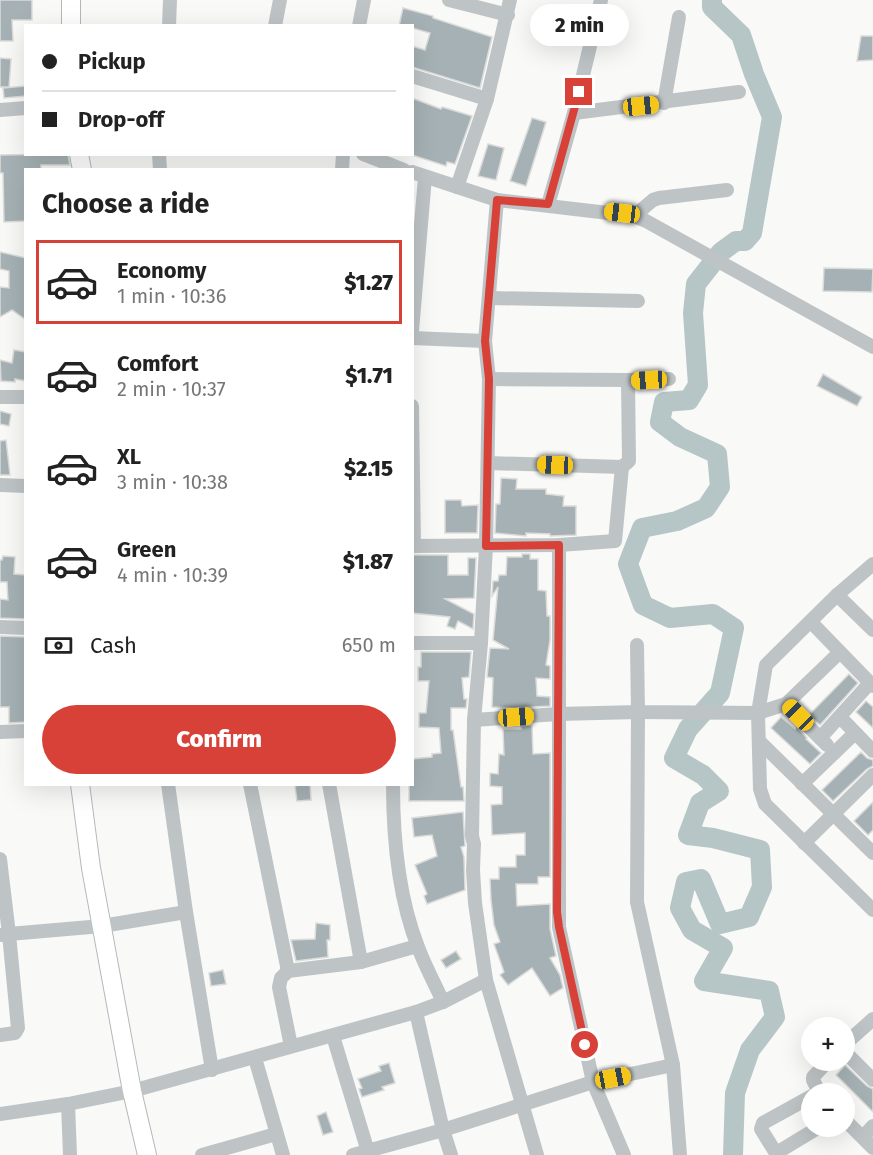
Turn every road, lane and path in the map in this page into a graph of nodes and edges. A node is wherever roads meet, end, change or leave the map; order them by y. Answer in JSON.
{"nodes":[{"id":1,"x":70,"y":0,"type":"edge"},
{"id":2,"x":170,"y":0,"type":"edge"},
{"id":3,"x":280,"y":0,"type":"edge"},
{"id":4,"x":364,"y":0,"type":"edge"},
{"id":5,"x":449,"y":0,"type":"edge"},
{"id":6,"x":510,"y":0,"type":"edge"},
{"id":7,"x":601,"y":0,"type":"edge"},
{"id":8,"x":508,"y":15,"type":"junction"},
{"id":9,"x":679,"y":17,"type":"dead end"},
{"id":10,"x":71,"y":24,"type":"edge"},
{"id":11,"x":169,"y":24,"type":"edge"},
{"id":12,"x":275,"y":24,"type":"edge"},
{"id":13,"x":359,"y":24,"type":"edge"},
{"id":14,"x":414,"y":77,"type":"edge"},
{"id":15,"x":739,"y":93,"type":"dead end"},
{"id":16,"x":487,"y":99,"type":"junction"},
{"id":17,"x":664,"y":104,"type":"junction"},
{"id":18,"x":24,"y":108,"type":"edge"},
{"id":19,"x":0,"y":110,"type":"edge"},
{"id":20,"x":574,"y":113,"type":"junction"},
{"id":21,"x":368,"y":156,"type":"edge"},
{"id":22,"x":399,"y":168,"type":"edge"},
{"id":23,"x":419,"y":175,"type":"edge"},
{"id":24,"x":457,"y":187,"type":"junction"},
{"id":25,"x":727,"y":190,"type":"dead end"},
{"id":26,"x":497,"y":200,"type":"junction"},
{"id":27,"x":548,"y":204,"type":"junction"},
{"id":28,"x":634,"y":216,"type":"junction"},
{"id":29,"x":414,"y":286,"type":"edge"},
{"id":30,"x":490,"y":298,"type":"junction"},
{"id":31,"x":638,"y":301,"type":"dead end"},
{"id":32,"x":414,"y":339,"type":"edge"},
{"id":33,"x":485,"y":341,"type":"junction"},
{"id":34,"x":873,"y":347,"type":"edge"},
{"id":35,"x":489,"y":379,"type":"junction"},
{"id":36,"x":669,"y":379,"type":"dead end"},
{"id":37,"x":628,"y":380,"type":"junction"},
{"id":38,"x":0,"y":397,"type":"edge"},
{"id":39,"x":24,"y":398,"type":"edge"},
{"id":40,"x":488,"y":463,"type":"junction"},
{"id":41,"x":622,"y":467,"type":"junction"},
{"id":42,"x":0,"y":485,"type":"edge"},
{"id":43,"x":24,"y":486,"type":"edge"},
{"id":44,"x":559,"y":545,"type":"junction"},
{"id":45,"x":414,"y":546,"type":"edge"},
{"id":46,"x":486,"y":546,"type":"junction"},
{"id":47,"x":873,"y":564,"type":"edge"},
{"id":48,"x":837,"y":595,"type":"junction"},
{"id":49,"x":811,"y":622,"type":"junction"},
{"id":50,"x":0,"y":627,"type":"edge"},
{"id":51,"x":24,"y":628,"type":"edge"},
{"id":52,"x":873,"y":630,"type":"edge"},
{"id":53,"x":414,"y":643,"type":"edge"},
{"id":54,"x":481,"y":643,"type":"junction"},
{"id":55,"x":637,"y":645,"type":"dead end"},
{"id":56,"x":839,"y":653,"type":"junction"},
{"id":57,"x":872,"y":685,"type":"edge"},
{"id":58,"x":786,"y":704,"type":"junction"},
{"id":59,"x":638,"y":712,"type":"junction"},
{"id":60,"x":758,"y":713,"type":"junction"},
{"id":61,"x":558,"y":714,"type":"junction"},
{"id":62,"x":840,"y":717,"type":"junction"},
{"id":63,"x":474,"y":720,"type":"junction"},
{"id":64,"x":24,"y":730,"type":"edge"},
{"id":65,"x":0,"y":732,"type":"edge"},
{"id":66,"x":855,"y":733,"type":"junction"},
{"id":67,"x":820,"y":738,"type":"junction"},
{"id":68,"x":760,"y":742,"type":"junction"},
{"id":69,"x":873,"y":751,"type":"edge"},
{"id":70,"x":834,"y":753,"type":"junction"},
{"id":71,"x":873,"y":775,"type":"edge"},
{"id":72,"x":802,"y":784,"type":"junction"},
{"id":73,"x":80,"y":786,"type":"edge"},
{"id":74,"x":168,"y":786,"type":"edge"},
{"id":75,"x":250,"y":786,"type":"edge"},
{"id":76,"x":329,"y":786,"type":"edge"},
{"id":77,"x":393,"y":786,"type":"edge"},
{"id":78,"x":834,"y":815,"type":"junction"},
{"id":79,"x":804,"y":843,"type":"junction"},
{"id":80,"x":871,"y":846,"type":"edge"},
{"id":81,"x":0,"y":859,"type":"edge"},
{"id":82,"x":873,"y":910,"type":"edge"},
{"id":83,"x":186,"y":912,"type":"junction"},
{"id":84,"x":102,"y":926,"type":"junction"},
{"id":85,"x":4,"y":930,"type":"edge"},
{"id":86,"x":417,"y":946,"type":"junction"},
{"id":87,"x":361,"y":962,"type":"junction"},
{"id":88,"x":288,"y":970,"type":"junction"},
{"id":89,"x":486,"y":980,"type":"junction"},
{"id":90,"x":443,"y":1002,"type":"junction"},
{"id":91,"x":416,"y":1012,"type":"junction"},
{"id":92,"x":873,"y":1019,"type":"edge"},
{"id":93,"x":0,"y":1035,"type":"edge"},
{"id":94,"x":333,"y":1035,"type":"junction"},
{"id":95,"x":855,"y":1035,"type":"edge"},
{"id":96,"x":291,"y":1046,"type":"junction"},
{"id":97,"x":255,"y":1058,"type":"junction"},
{"id":98,"x":855,"y":1062,"type":"edge"},
{"id":99,"x":673,"y":1065,"type":"junction"},
{"id":100,"x":212,"y":1070,"type":"junction"},
{"id":101,"x":873,"y":1080,"type":"edge"},
{"id":102,"x":592,"y":1082,"type":"junction"},
{"id":103,"x":132,"y":1091,"type":"junction"},
{"id":104,"x":801,"y":1102,"type":"edge"},
{"id":105,"x":68,"y":1104,"type":"junction"},
{"id":106,"x":520,"y":1104,"type":"junction"},
{"id":107,"x":0,"y":1114,"type":"edge"},
{"id":108,"x":873,"y":1126,"type":"edge"},
{"id":109,"x":855,"y":1129,"type":"edge"},
{"id":110,"x":443,"y":1130,"type":"junction"},
{"id":111,"x":276,"y":1134,"type":"junction"},
{"id":112,"x":803,"y":1137,"type":"edge"},
{"id":113,"x":863,"y":1137,"type":"junction"},
{"id":114,"x":873,"y":1148,"type":"edge"},
{"id":115,"x":368,"y":1153,"type":"edge"},
{"id":116,"x":70,"y":1155,"type":"edge"},
{"id":117,"x":147,"y":1155,"type":"edge"},
{"id":118,"x":202,"y":1155,"type":"edge"},
{"id":119,"x":283,"y":1155,"type":"edge"},
{"id":120,"x":353,"y":1155,"type":"edge"},
{"id":121,"x":451,"y":1155,"type":"edge"},
{"id":122,"x":537,"y":1155,"type":"edge"},
{"id":123,"x":624,"y":1155,"type":"edge"},
{"id":124,"x":680,"y":1155,"type":"edge"}],
"edges":[{"from":1,"to":10,"type":"main road"},
{"from":2,"to":11,"type":"street"},
{"from":3,"to":12,"type":"street"},
{"from":4,"to":13,"type":"street"},
{"from":5,"to":8,"type":"street"},
{"from":6,"to":8,"type":"street"},
{"from":7,"to":20,"type":"street"},
{"from":8,"to":16,"type":"street"},
{"from":9,"to":17,"type":"street"},
{"from":14,"to":16,"type":"street"},
{"from":15,"to":17,"type":"street"},
{"from":16,"to":24,"type":"street"},
{"from":17,"to":20,"type":"street"},
{"from":18,"to":19,"type":"street"},
{"from":20,"to":27,"type":"street"},
{"from":21,"to":22,"type":"street"},
{"from":23,"to":24,"type":"street"},
{"from":23,"to":29,"type":"street"},
{"from":24,"to":26,"type":"street"},
{"from":25,"to":28,"type":"street"},
{"from":26,"to":27,"type":"street"},
{"from":26,"to":30,"type":"street"},
{"from":27,"to":28,"type":"street"},
{"from":28,"to":34,"type":"street"},
{"from":30,"to":31,"type":"street"},
{"from":30,"to":33,"type":"street"},
{"from":32,"to":33,"type":"street"},
{"from":33,"to":35,"type":"street"},
{"from":35,"to":37,"type":"street"},
{"from":35,"to":40,"type":"street"},
{"from":36,"to":37,"type":"street"},
{"from":37,"to":41,"type":"street"},
{"from":38,"to":39,"type":"street"},
{"from":40,"to":41,"type":"street"},
{"from":40,"to":46,"type":"street"},
{"from":41,"to":44,"type":"street"},
{"from":42,"to":43,"type":"street"},
{"from":44,"to":46,"type":"street"},
{"from":44,"to":61,"type":"street"},
{"from":45,"to":46,"type":"street"},
{"from":46,"to":54,"type":"street"},
{"from":47,"to":48,"type":"street"},
{"from":48,"to":49,"type":"street"},
{"from":48,"to":52,"type":"street"},
{"from":49,"to":56,"type":"street"},
{"from":49,"to":60,"type":"street"},
{"from":50,"to":51,"type":"street"},
{"from":53,"to":54,"type":"street"},
{"from":54,"to":63,"type":"street"},
{"from":55,"to":59,"type":"street"},
{"from":56,"to":57,"type":"street"},
{"from":56,"to":58,"type":"street"},
{"from":57,"to":62,"type":"street"},
{"from":58,"to":60,"type":"street"},
{"from":58,"to":67,"type":"street"},
{"from":59,"to":60,"type":"street"},
{"from":59,"to":61,"type":"street"},
{"from":59,"to":99,"type":"street"},
{"from":60,"to":68,"type":"street"},
{"from":61,"to":63,"type":"street"},
{"from":61,"to":102,"type":"street"},
{"from":62,"to":66,"type":"street"},
{"from":62,"to":67,"type":"street"},
{"from":63,"to":89,"type":"street"},
{"from":64,"to":65,"type":"street"},
{"from":66,"to":69,"type":"street"},
{"from":66,"to":70,"type":"street"},
{"from":67,"to":70,"type":"street"},
{"from":68,"to":72,"type":"street"},
{"from":68,"to":79,"type":"street"},
{"from":70,"to":72,"type":"street"},
{"from":71,"to":78,"type":"street"},
{"from":72,"to":78,"type":"street"},
{"from":73,"to":84,"type":"main road"},
{"from":74,"to":83,"type":"street"},
{"from":75,"to":88,"type":"street"},
{"from":76,"to":87,"type":"street"},
{"from":77,"to":86,"type":"street"},
{"from":78,"to":79,"type":"street"},
{"from":78,"to":80,"type":"street"},
{"from":79,"to":82,"type":"street"},
{"from":81,"to":85,"type":"street"},
{"from":83,"to":84,"type":"street"},
{"from":83,"to":100,"type":"street"},
{"from":84,"to":85,"type":"street"},
{"from":84,"to":103,"type":"main road"},
{"from":85,"to":93,"type":"street"},
{"from":86,"to":87,"type":"street"},
{"from":86,"to":90,"type":"street"},
{"from":87,"to":88,"type":"street"},
{"from":88,"to":96,"type":"street"},
{"from":89,"to":90,"type":"street"},
{"from":89,"to":106,"type":"street"},
{"from":90,"to":91,"type":"street"},
{"from":91,"to":94,"type":"street"},
{"from":91,"to":110,"type":"street"},
{"from":92,"to":95,"type":"street"},
{"from":94,"to":96,"type":"street"},
{"from":94,"to":115,"type":"street"},
{"from":96,"to":97,"type":"street"},
{"from":97,"to":100,"type":"street"},
{"from":97,"to":111,"type":"street"},
{"from":98,"to":101,"type":"street"},
{"from":99,"to":102,"type":"street"},
{"from":99,"to":124,"type":"street"},
{"from":100,"to":103,"type":"street"},
{"from":102,"to":106,"type":"street"},
{"from":102,"to":123,"type":"street"},
{"from":103,"to":105,"type":"street"},
{"from":103,"to":117,"type":"main road"},
{"from":104,"to":112,"type":"street"},
{"from":105,"to":107,"type":"street"},
{"from":105,"to":116,"type":"street"},
{"from":106,"to":110,"type":"street"},
{"from":106,"to":122,"type":"street"},
{"from":108,"to":113,"type":"street"},
{"from":109,"to":113,"type":"street"},
{"from":110,"to":115,"type":"street"},
{"from":110,"to":121,"type":"street"},
{"from":111,"to":118,"type":"street"},
{"from":111,"to":119,"type":"street"},
{"from":113,"to":114,"type":"street"},
{"from":115,"to":120,"type":"street"}]}
